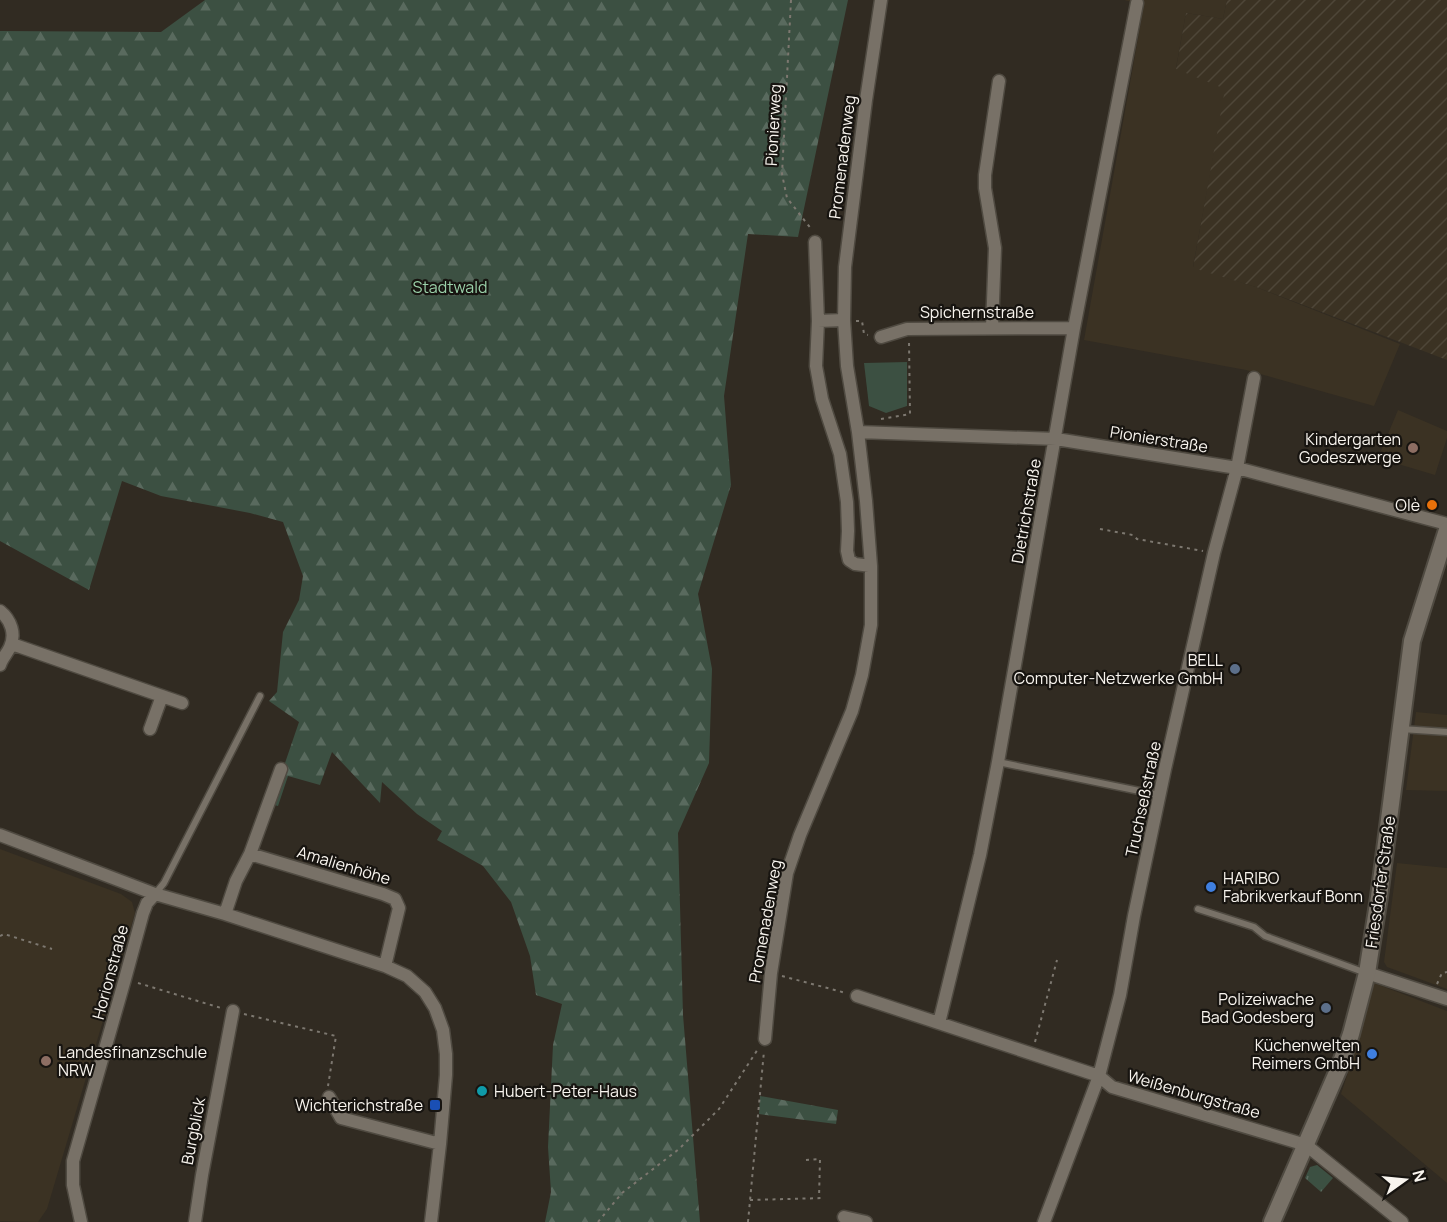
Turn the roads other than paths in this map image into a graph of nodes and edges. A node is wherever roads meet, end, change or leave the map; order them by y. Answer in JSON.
{"nodes":[{"id":1,"x":881,"y":0,"type":"edge"},
{"id":2,"x":1137,"y":3,"type":"dead end"},
{"id":3,"x":999,"y":81,"type":"dead end"},
{"id":4,"x":815,"y":242,"type":"road end"},
{"id":5,"x":818,"y":321,"type":"junction"},
{"id":6,"x":844,"y":321,"type":"junction"},
{"id":7,"x":992,"y":328,"type":"junction"},
{"id":8,"x":1074,"y":328,"type":"junction"},
{"id":9,"x":881,"y":337,"type":"road end"},
{"id":10,"x":1254,"y":378,"type":"dead end"},
{"id":11,"x":858,"y":432,"type":"junction"},
{"id":12,"x":1056,"y":438,"type":"junction"},
{"id":13,"x":1237,"y":468,"type":"junction"},
{"id":14,"x":1447,"y":524,"type":"edge"},
{"id":15,"x":1447,"y":530,"type":"edge"},
{"id":16,"x":871,"y":566,"type":"junction"},
{"id":17,"x":0,"y":611,"type":"edge"},
{"id":18,"x":12,"y":644,"type":"junction"},
{"id":19,"x":0,"y":665,"type":"edge"},
{"id":20,"x":162,"y":696,"type":"junction"},
{"id":21,"x":260,"y":696,"type":"dead end"},
{"id":22,"x":182,"y":703,"type":"dead end"},
{"id":23,"x":150,"y":729,"type":"dead end"},
{"id":24,"x":1400,"y":729,"type":"junction"},
{"id":25,"x":1447,"y":732,"type":"edge"},
{"id":26,"x":998,"y":762,"type":"junction"},
{"id":27,"x":281,"y":769,"type":"dead end"},
{"id":28,"x":1160,"y":795,"type":"junction"},
{"id":29,"x":0,"y":835,"type":"edge"},
{"id":30,"x":250,"y":854,"type":"junction"},
{"id":31,"x":155,"y":894,"type":"junction"},
{"id":32,"x":1197,"y":909,"type":"dead end"},
{"id":33,"x":225,"y":914,"type":"junction"},
{"id":34,"x":385,"y":966,"type":"junction"},
{"id":35,"x":1367,"y":974,"type":"junction"},
{"id":36,"x":857,"y":996,"type":"road end"},
{"id":37,"x":1447,"y":999,"type":"edge"},
{"id":38,"x":233,"y":1011,"type":"road end"},
{"id":39,"x":939,"y":1023,"type":"junction"},
{"id":40,"x":765,"y":1039,"type":"road end"},
{"id":41,"x":1099,"y":1076,"type":"junction"},
{"id":42,"x":329,"y":1092,"type":"road end"},
{"id":43,"x":440,"y":1144,"type":"junction"},
{"id":44,"x":1306,"y":1144,"type":"junction"},
{"id":45,"x":844,"y":1216,"type":"dead end"},
{"id":46,"x":81,"y":1222,"type":"edge"},
{"id":47,"x":195,"y":1222,"type":"edge"},
{"id":48,"x":430,"y":1222,"type":"edge"},
{"id":49,"x":866,"y":1222,"type":"edge"},
{"id":50,"x":1044,"y":1222,"type":"edge"},
{"id":51,"x":1272,"y":1222,"type":"edge"},
{"id":52,"x":1402,"y":1222,"type":"edge"}],
"edges":[{"from":1,"to":6,"type":"street","name":"Promenadenweg"},
{"from":2,"to":8,"type":"street","name":"Dietrichstraße"},
{"from":3,"to":7,"type":"street"},
{"from":4,"to":5,"type":"street"},
{"from":5,"to":6,"type":"street"},
{"from":5,"to":16,"type":"street"},
{"from":6,"to":11,"type":"street","name":"Promenadenweg"},
{"from":7,"to":8,"type":"street","name":"Spichernstraße"},
{"from":7,"to":9,"type":"street","name":"Spichernstraße"},
{"from":8,"to":12,"type":"street","name":"Dietrichstraße"},
{"from":10,"to":13,"type":"street","name":"Truchseßstraße"},
{"from":11,"to":12,"type":"street","name":"Pionierstraße"},
{"from":11,"to":16,"type":"street","name":"Promenadenweg"},
{"from":12,"to":13,"type":"street","name":"Pionierstraße"},
{"from":12,"to":26,"type":"street","name":"Dietrichstraße"},
{"from":13,"to":14,"type":"street","name":"Pionierstraße"},
{"from":13,"to":28,"type":"street","name":"Truchseßstraße"},
{"from":15,"to":24,"type":"street","name":"Friesdorfer Straße"},
{"from":16,"to":40,"type":"street","name":"Promenadenweg"},
{"from":17,"to":18,"type":"street"},
{"from":18,"to":19,"type":"street"},
{"from":18,"to":20,"type":"street"},
{"from":20,"to":22,"type":"street"},
{"from":20,"to":23,"type":"street"},
{"from":21,"to":31,"type":"lane"},
{"from":24,"to":25,"type":"lane"},
{"from":24,"to":35,"type":"street","name":"Friesdorfer Straße"},
{"from":26,"to":28,"type":"lane"},
{"from":26,"to":39,"type":"street","name":"Dietrichstraße"},
{"from":27,"to":30,"type":"street"},
{"from":28,"to":41,"type":"street","name":"Truchseßstraße"},
{"from":29,"to":31,"type":"street"},
{"from":30,"to":33,"type":"street"},
{"from":30,"to":34,"type":"street","name":"Amalienhöhe"},
{"from":31,"to":33,"type":"street"},
{"from":31,"to":46,"type":"street","name":"Horionstraße"},
{"from":32,"to":35,"type":"lane"},
{"from":33,"to":34,"type":"street"},
{"from":34,"to":43,"type":"street"},
{"from":35,"to":37,"type":"street"},
{"from":35,"to":44,"type":"street","name":"Friesdorfer Straße"},
{"from":36,"to":39,"type":"street","name":"Weißenburgstraße"},
{"from":38,"to":47,"type":"street","name":"Burgblick"},
{"from":39,"to":41,"type":"street","name":"Weißenburgstraße"},
{"from":41,"to":44,"type":"street","name":"Weißenburgstraße"},
{"from":41,"to":50,"type":"street","name":"Truchseßstraße"},
{"from":42,"to":43,"type":"street"},
{"from":43,"to":48,"type":"street"},
{"from":44,"to":51,"type":"street","name":"Friesdorfer Straße"},
{"from":44,"to":52,"type":"street","name":"Weißenburgstraße"},
{"from":45,"to":49,"type":"street"}]}
